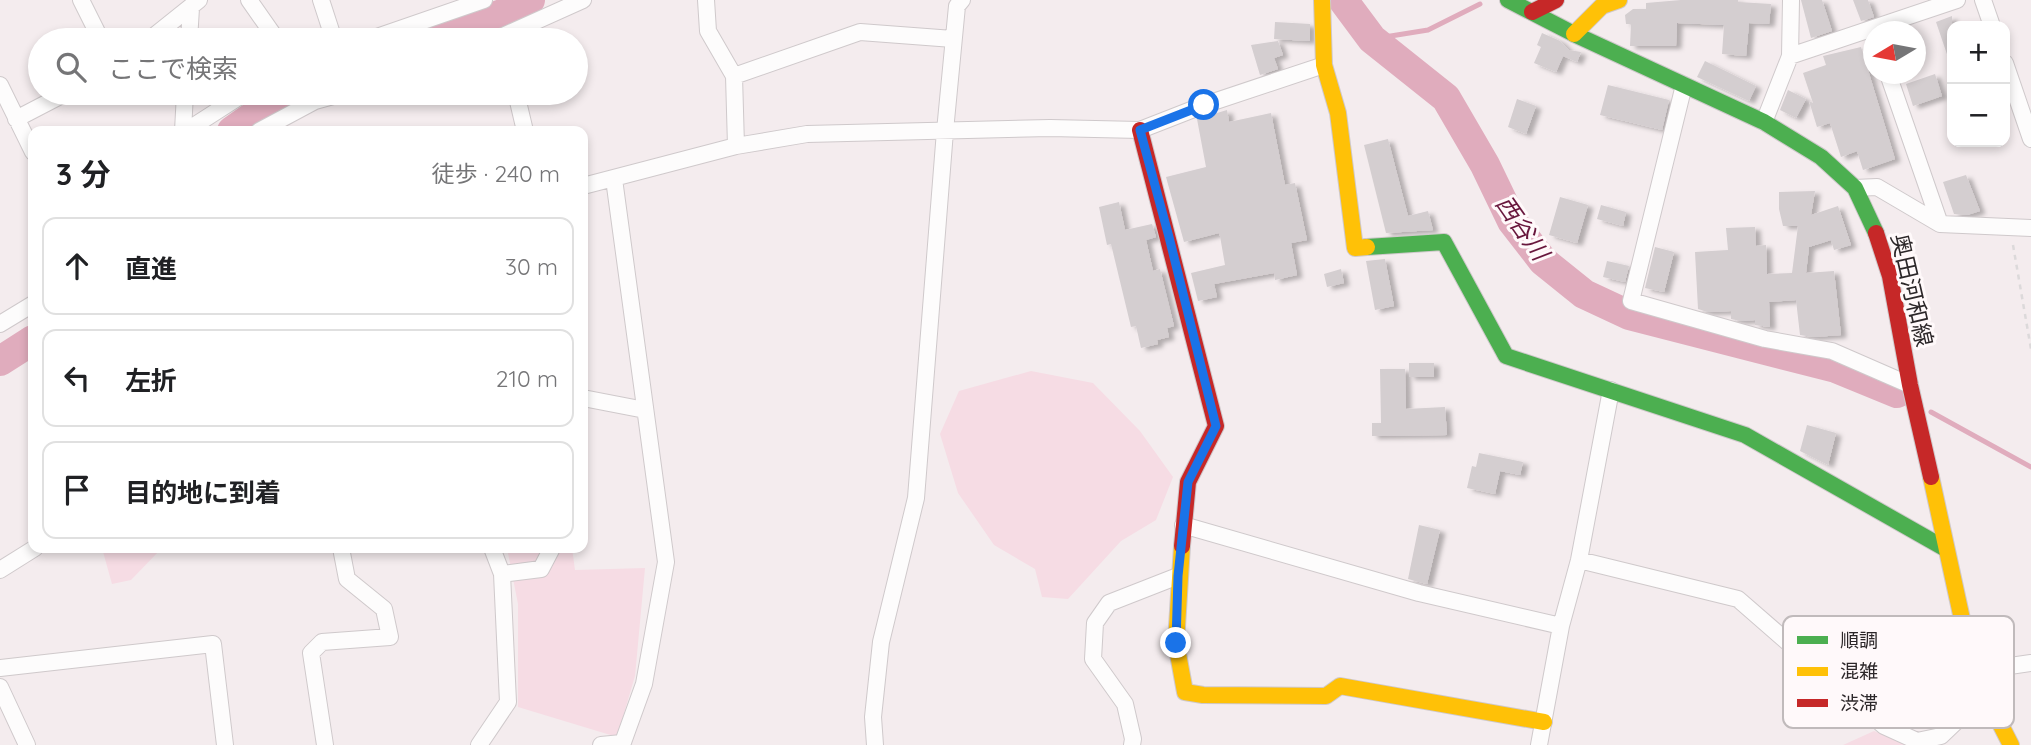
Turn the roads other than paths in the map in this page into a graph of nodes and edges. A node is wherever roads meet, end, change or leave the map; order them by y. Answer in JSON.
{"nodes":[{"id":1,"x":81,"y":0,"type":"edge"},
{"id":2,"x":249,"y":0,"type":"edge"},
{"id":3,"x":321,"y":0,"type":"edge"},
{"id":4,"x":484,"y":0,"type":"edge"},
{"id":5,"x":583,"y":0,"type":"edge"},
{"id":6,"x":706,"y":0,"type":"edge"},
{"id":7,"x":962,"y":0,"type":"edge"},
{"id":8,"x":1322,"y":0,"type":"edge"},
{"id":9,"x":1508,"y":0,"type":"edge"},
{"id":10,"x":1556,"y":0,"type":"edge"},
{"id":11,"x":1619,"y":0,"type":"edge"},
{"id":12,"x":1791,"y":0,"type":"edge"},
{"id":13,"x":1957,"y":0,"type":"edge"},
{"id":14,"x":1983,"y":0,"type":"edge"},
{"id":15,"x":195,"y":4,"type":"edge"},
{"id":16,"x":1532,"y":12,"type":"junction"},
{"id":17,"x":1898,"y":21,"type":"edge"},
{"id":18,"x":1990,"y":21,"type":"edge"},
{"id":19,"x":95,"y":28,"type":"edge"},
{"id":20,"x":164,"y":28,"type":"edge"},
{"id":21,"x":191,"y":28,"type":"edge"},
{"id":22,"x":269,"y":28,"type":"edge"},
{"id":23,"x":330,"y":28,"type":"edge"},
{"id":24,"x":403,"y":28,"type":"edge"},
{"id":25,"x":529,"y":28,"type":"edge"},
{"id":26,"x":1863,"y":33,"type":"edge"},
{"id":27,"x":1574,"y":34,"type":"junction"},
{"id":28,"x":953,"y":38,"type":"junction"},
{"id":29,"x":1790,"y":56,"type":"junction"},
{"id":30,"x":1324,"y":65,"type":"junction"},
{"id":31,"x":734,"y":76,"type":"junction"},
{"id":32,"x":2010,"y":78,"type":"edge"},
{"id":33,"x":1891,"y":84,"type":"edge"},
{"id":34,"x":0,"y":85,"type":"edge"},
{"id":35,"x":1684,"y":85,"type":"junction"},
{"id":36,"x":41,"y":105,"type":"edge"},
{"id":37,"x":186,"y":105,"type":"edge"},
{"id":38,"x":226,"y":105,"type":"edge"},
{"id":39,"x":308,"y":105,"type":"edge"},
{"id":40,"x":519,"y":105,"type":"edge"},
{"id":41,"x":16,"y":118,"type":"junction"},
{"id":42,"x":1764,"y":122,"type":"junction"},
{"id":43,"x":185,"y":126,"type":"edge"},
{"id":44,"x":193,"y":126,"type":"edge"},
{"id":45,"x":268,"y":126,"type":"edge"},
{"id":46,"x":524,"y":126,"type":"edge"},
{"id":47,"x":1140,"y":130,"type":"junction"},
{"id":48,"x":945,"y":131,"type":"junction"},
{"id":49,"x":2031,"y":139,"type":"edge"},
{"id":50,"x":28,"y":142,"type":"edge"},
{"id":51,"x":736,"y":146,"type":"junction"},
{"id":52,"x":614,"y":179,"type":"junction"},
{"id":53,"x":588,"y":185,"type":"edge"},
{"id":54,"x":1855,"y":188,"type":"junction"},
{"id":55,"x":1940,"y":224,"type":"junction"},
{"id":56,"x":2031,"y":228,"type":"edge"},
{"id":57,"x":28,"y":306,"type":"edge"},
{"id":58,"x":0,"y":324,"type":"edge"},
{"id":59,"x":1910,"y":385,"type":"junction"},
{"id":60,"x":1611,"y":390,"type":"junction"},
{"id":61,"x":588,"y":399,"type":"edge"},
{"id":62,"x":645,"y":410,"type":"junction"},
{"id":63,"x":1182,"y":524,"type":"junction"},
{"id":64,"x":1946,"y":549,"type":"junction"},
{"id":65,"x":28,"y":552,"type":"edge"},
{"id":66,"x":342,"y":553,"type":"edge"},
{"id":67,"x":494,"y":553,"type":"edge"},
{"id":68,"x":549,"y":553,"type":"edge"},
{"id":69,"x":1579,"y":560,"type":"junction"},
{"id":70,"x":0,"y":570,"type":"edge"},
{"id":71,"x":502,"y":574,"type":"junction"},
{"id":72,"x":1178,"y":576,"type":"junction"},
{"id":73,"x":1961,"y":616,"type":"edge"},
{"id":74,"x":1561,"y":626,"type":"junction"},
{"id":75,"x":1783,"y":638,"type":"edge"},
{"id":76,"x":0,"y":668,"type":"edge"},
{"id":77,"x":0,"y":687,"type":"edge"},
{"id":78,"x":1544,"y":722,"type":"junction"},
{"id":79,"x":1888,"y":728,"type":"edge"},
{"id":80,"x":1949,"y":728,"type":"edge"},
{"id":81,"x":2002,"y":728,"type":"edge"},
{"id":82,"x":622,"y":744,"type":"edge"},
{"id":83,"x":27,"y":745,"type":"edge"},
{"id":84,"x":225,"y":745,"type":"edge"},
{"id":85,"x":326,"y":745,"type":"edge"},
{"id":86,"x":479,"y":745,"type":"edge"},
{"id":87,"x":601,"y":745,"type":"edge"},
{"id":88,"x":875,"y":745,"type":"edge"},
{"id":89,"x":1132,"y":745,"type":"edge"},
{"id":90,"x":1539,"y":745,"type":"edge"},
{"id":91,"x":2011,"y":745,"type":"edge"}],
"edges":[{"from":1,"to":19,"type":"street"},
{"from":2,"to":22,"type":"street"},
{"from":3,"to":23,"type":"street"},
{"from":4,"to":24,"type":"street"},
{"from":5,"to":25,"type":"street"},
{"from":6,"to":31,"type":"street"},
{"from":7,"to":28,"type":"street"},
{"from":8,"to":30,"type":"main road"},
{"from":9,"to":16,"type":"main road","name":"奥田河和線"},
{"from":10,"to":16,"type":"main road"},
{"from":11,"to":27,"type":"main road"},
{"from":12,"to":29,"type":"street"},
{"from":13,"to":17,"type":"street"},
{"from":14,"to":18,"type":"street"},
{"from":15,"to":20,"type":"street"},
{"from":15,"to":21,"type":"street"},
{"from":16,"to":27,"type":"main road","name":"奥田河和線"},
{"from":26,"to":29,"type":"street"},
{"from":27,"to":35,"type":"main road","name":"奥田河和線"},
{"from":28,"to":31,"type":"street"},
{"from":28,"to":48,"type":"street"},
{"from":29,"to":42,"type":"street"},
{"from":30,"to":47,"type":"street"},
{"from":30,"to":60,"type":"main road"},
{"from":31,"to":51,"type":"street"},
{"from":32,"to":49,"type":"street"},
{"from":33,"to":55,"type":"street"},
{"from":34,"to":41,"type":"street"},
{"from":35,"to":42,"type":"main road","name":"奥田河和線"},
{"from":35,"to":59,"type":"street"},
{"from":36,"to":41,"type":"street"},
{"from":37,"to":43,"type":"street"},
{"from":38,"to":44,"type":"street"},
{"from":39,"to":45,"type":"street"},
{"from":40,"to":46,"type":"street"},
{"from":41,"to":50,"type":"street"},
{"from":42,"to":54,"type":"main road","name":"奥田河和線"},
{"from":47,"to":48,"type":"street"},
{"from":47,"to":63,"type":"main road"},
{"from":48,"to":51,"type":"street"},
{"from":48,"to":88,"type":"street"},
{"from":51,"to":52,"type":"street"},
{"from":52,"to":53,"type":"street"},
{"from":52,"to":62,"type":"street"},
{"from":54,"to":55,"type":"street"},
{"from":54,"to":59,"type":"main road","name":"奥田河和線"},
{"from":55,"to":56,"type":"street"},
{"from":57,"to":58,"type":"street"},
{"from":59,"to":64,"type":"main road","name":"奥田河和線"},
{"from":60,"to":64,"type":"main road"},
{"from":60,"to":69,"type":"street"},
{"from":61,"to":62,"type":"street"},
{"from":62,"to":82,"type":"street"},
{"from":63,"to":72,"type":"main road"},
{"from":63,"to":74,"type":"street"},
{"from":64,"to":73,"type":"main road","name":"奥田河和線"},
{"from":65,"to":70,"type":"street"},
{"from":66,"to":85,"type":"street"},
{"from":67,"to":71,"type":"street"},
{"from":68,"to":71,"type":"street"},
{"from":69,"to":74,"type":"street"},
{"from":69,"to":75,"type":"street"},
{"from":71,"to":86,"type":"street"},
{"from":72,"to":78,"type":"main road"},
{"from":72,"to":89,"type":"street"},
{"from":74,"to":78,"type":"street"},
{"from":76,"to":84,"type":"street"},
{"from":77,"to":83,"type":"street"},
{"from":78,"to":90,"type":"street"},
{"from":79,"to":80,"type":"street"},
{"from":81,"to":91,"type":"main road","name":"奥田河和線"},
{"from":82,"to":87,"type":"street"}]}
